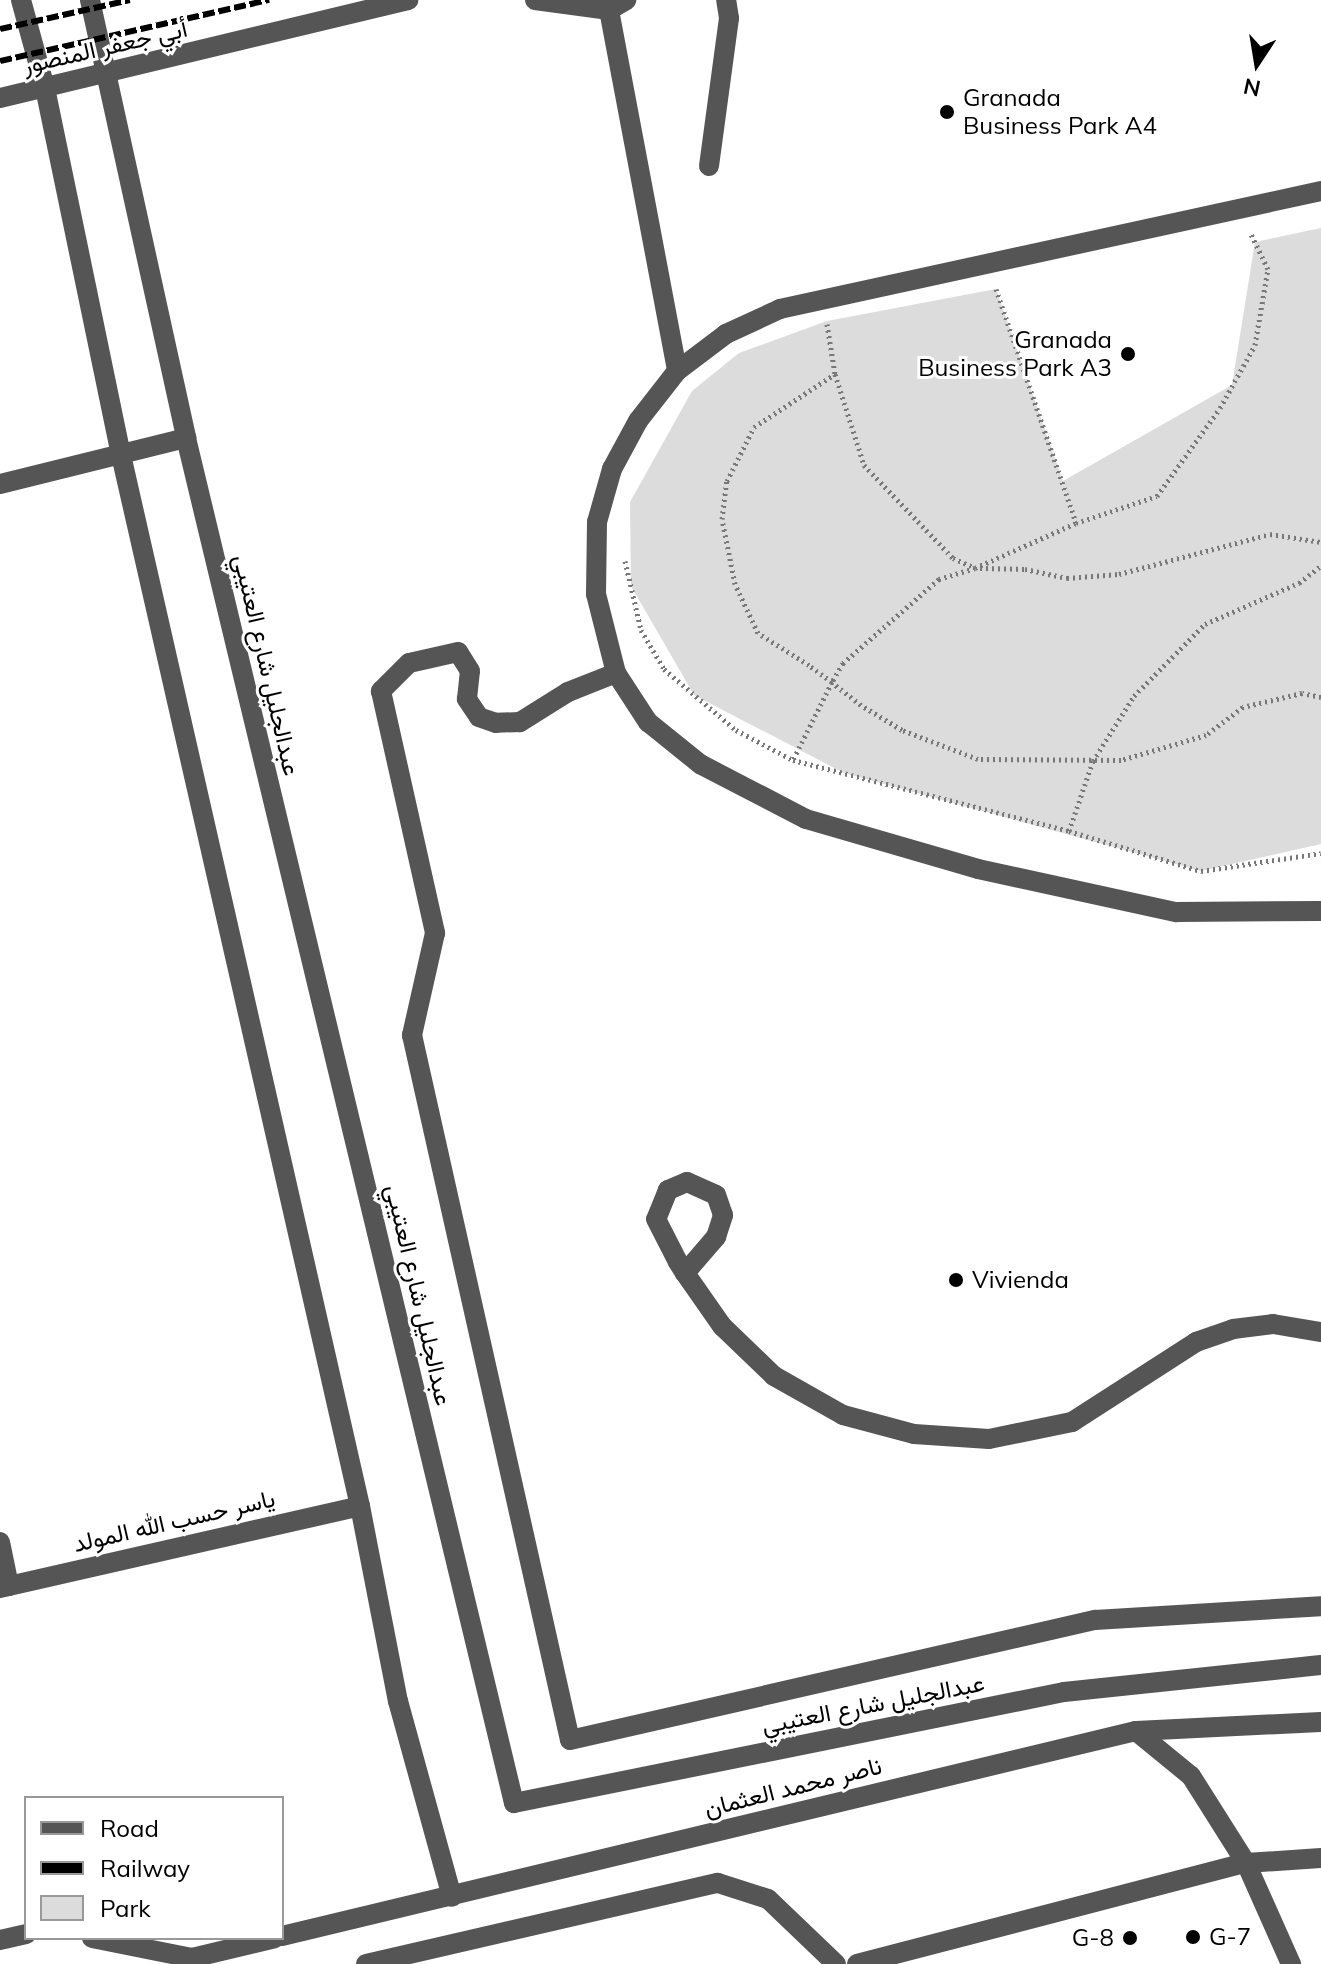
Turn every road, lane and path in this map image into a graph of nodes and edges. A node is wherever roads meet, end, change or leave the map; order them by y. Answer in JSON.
{"nodes":[{"id":1,"x":21,"y":0,"type":"edge"},
{"id":2,"x":90,"y":0,"type":"edge"},
{"id":3,"x":408,"y":0,"type":"edge"},
{"id":4,"x":535,"y":0,"type":"edge"},
{"id":5,"x":726,"y":0,"type":"edge"},
{"id":6,"x":618,"y":5,"type":"edge"},
{"id":7,"x":108,"y":74,"type":"junction"},
{"id":8,"x":45,"y":88,"type":"junction"},
{"id":9,"x":0,"y":98,"type":"edge"},
{"id":10,"x":709,"y":166,"type":"dead end"},
{"id":11,"x":1321,"y":191,"type":"edge"},
{"id":12,"x":1239,"y":209,"type":"junction"},
{"id":13,"x":987,"y":264,"type":"junction"},
{"id":14,"x":824,"y":299,"type":"junction"},
{"id":15,"x":827,"y":321,"type":"junction"},
{"id":16,"x":812,"y":326,"type":"dead end"},
{"id":17,"x":677,"y":371,"type":"junction"},
{"id":18,"x":835,"y":374,"type":"junction"},
{"id":19,"x":186,"y":438,"type":"junction"},
{"id":20,"x":121,"y":455,"type":"junction"},
{"id":21,"x":0,"y":484,"type":"edge"},
{"id":22,"x":1076,"y":523,"type":"junction"},
{"id":23,"x":1321,"y":542,"type":"edge"},
{"id":24,"x":623,"y":554,"type":"dead end"},
{"id":25,"x":1321,"y":566,"type":"edge"},
{"id":26,"x":975,"y":568,"type":"junction"},
{"id":27,"x":616,"y":673,"type":"junction"},
{"id":28,"x":832,"y":682,"type":"junction"},
{"id":29,"x":1321,"y":697,"type":"edge"},
{"id":30,"x":793,"y":760,"type":"junction"},
{"id":31,"x":1093,"y":761,"type":"junction"},
{"id":32,"x":1069,"y":831,"type":"junction"},
{"id":33,"x":1321,"y":853,"type":"edge"},
{"id":34,"x":1321,"y":911,"type":"edge"},
{"id":35,"x":685,"y":1273,"type":"dead end"},
{"id":36,"x":1321,"y":1332,"type":"edge"},
{"id":37,"x":360,"y":1506,"type":"junction"},
{"id":38,"x":0,"y":1542,"type":"edge"},
{"id":39,"x":5,"y":1587,"type":"edge"},
{"id":40,"x":1321,"y":1606,"type":"edge"},
{"id":41,"x":1321,"y":1665,"type":"edge"},
{"id":42,"x":1321,"y":1722,"type":"edge"},
{"id":43,"x":1136,"y":1731,"type":"junction"},
{"id":44,"x":1321,"y":1858,"type":"edge"},
{"id":45,"x":1246,"y":1863,"type":"junction"},
{"id":46,"x":452,"y":1897,"type":"junction"},
{"id":47,"x":24,"y":1934,"type":"edge"},
{"id":48,"x":284,"y":1936,"type":"edge"},
{"id":49,"x":0,"y":1940,"type":"edge"},
{"id":50,"x":101,"y":1940,"type":"edge"},
{"id":51,"x":268,"y":1940,"type":"edge"},
{"id":52,"x":190,"y":1961,"type":"edge"},
{"id":53,"x":388,"y":1962,"type":"edge"},
{"id":54,"x":366,"y":1964,"type":"edge"},
{"id":55,"x":836,"y":1964,"type":"edge"},
{"id":56,"x":857,"y":1964,"type":"edge"},
{"id":57,"x":1291,"y":1964,"type":"edge"}],
"edges":[{"from":1,"to":8,"type":"street"},
{"from":2,"to":7,"type":"street","name":"عبدالجليل شارع العتيبي"},
{"from":3,"to":7,"type":"street","name":"أبي جعفر المنصور"},
{"from":4,"to":6,"type":"street"},
{"from":5,"to":10,"type":"street"},
{"from":6,"to":17,"type":"street"},
{"from":7,"to":8,"type":"street","name":"أبي جعفر المنصور"},
{"from":7,"to":19,"type":"street","name":"عبدالجليل شارع العتيبي"},
{"from":8,"to":9,"type":"street","name":"أبي جعفر المنصور"},
{"from":8,"to":20,"type":"street"},
{"from":11,"to":12,"type":"street"},
{"from":12,"to":13,"type":"street"},
{"from":12,"to":22,"type":"path"},
{"from":13,"to":14,"type":"street"},
{"from":13,"to":22,"type":"path"},
{"from":14,"to":15,"type":"path"},
{"from":14,"to":17,"type":"street"},
{"from":15,"to":16,"type":"path"},
{"from":15,"to":18,"type":"path"},
{"from":17,"to":27,"type":"street"},
{"from":18,"to":26,"type":"path"},
{"from":18,"to":28,"type":"path"},
{"from":19,"to":20,"type":"street"},
{"from":19,"to":41,"type":"street","name":"عبدالجليل شارع العتيبي"},
{"from":20,"to":21,"type":"street"},
{"from":20,"to":37,"type":"street"},
{"from":22,"to":26,"type":"path"},
{"from":23,"to":26,"type":"path"},
{"from":24,"to":30,"type":"path"},
{"from":25,"to":31,"type":"path"},
{"from":26,"to":28,"type":"path"},
{"from":27,"to":34,"type":"street"},
{"from":27,"to":40,"type":"street"},
{"from":28,"to":30,"type":"path"},
{"from":28,"to":31,"type":"path"},
{"from":29,"to":31,"type":"path"},
{"from":30,"to":32,"type":"path"},
{"from":31,"to":32,"type":"path"},
{"from":32,"to":33,"type":"path"},
{"from":35,"to":36,"type":"street"},
{"from":37,"to":39,"type":"street","name":"ياسر حسب الله المولد"},
{"from":37,"to":46,"type":"street"},
{"from":38,"to":39,"type":"street"},
{"from":42,"to":43,"type":"street","name":"ناصر محمد العثمان"},
{"from":43,"to":45,"type":"street"},
{"from":43,"to":46,"type":"street","name":"ناصر محمد العثمان"},
{"from":44,"to":45,"type":"street"},
{"from":45,"to":56,"type":"street"},
{"from":45,"to":57,"type":"street"},
{"from":46,"to":48,"type":"street","name":"ناصر محمد العثمان"},
{"from":47,"to":49,"type":"street"},
{"from":50,"to":52,"type":"street"},
{"from":51,"to":52,"type":"street"},
{"from":53,"to":54,"type":"street"},
{"from":53,"to":55,"type":"street"}]}
